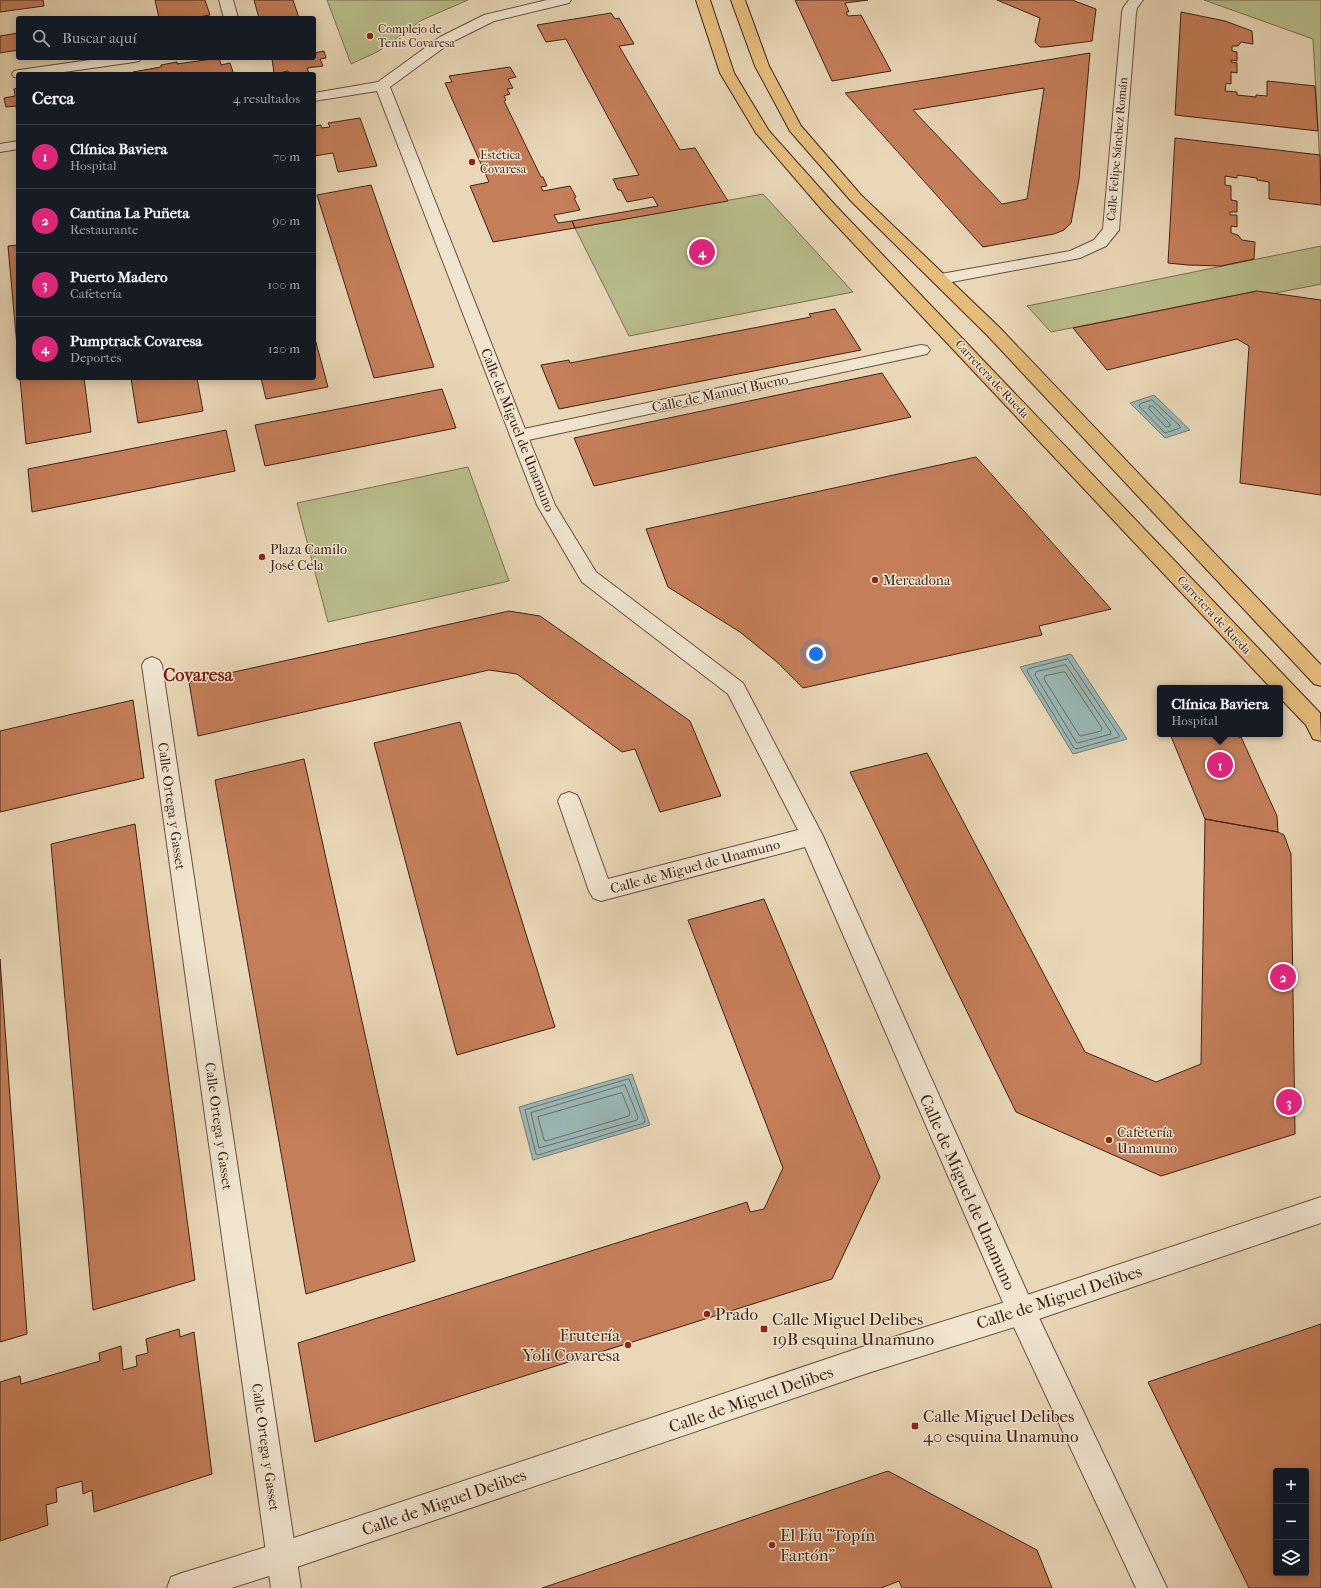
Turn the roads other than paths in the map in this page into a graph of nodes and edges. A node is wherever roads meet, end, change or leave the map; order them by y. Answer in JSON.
{"nodes":[{"id":1,"x":226,"y":0,"type":"edge"},
{"id":2,"x":564,"y":0,"type":"edge"},
{"id":3,"x":702,"y":0,"type":"edge"},
{"id":4,"x":738,"y":0,"type":"edge"},
{"id":5,"x":1129,"y":4,"type":"edge"},
{"id":6,"x":230,"y":16,"type":"edge"},
{"id":7,"x":120,"y":60,"type":"edge"},
{"id":8,"x":35,"y":72,"type":"edge"},
{"id":9,"x":382,"y":86,"type":"junction"},
{"id":10,"x":316,"y":97,"type":"edge"},
{"id":11,"x":16,"y":146,"type":"edge"},
{"id":12,"x":0,"y":148,"type":"edge"},
{"id":13,"x":941,"y":279,"type":"junction"},
{"id":14,"x":921,"y":350,"type":"dead end"},
{"id":15,"x":519,"y":436,"type":"junction"},
{"id":16,"x":152,"y":665,"type":"dead end"},
{"id":17,"x":1321,"y":678,"type":"edge"},
{"id":18,"x":1281,"y":685,"type":"edge"},
{"id":19,"x":1283,"y":687,"type":"edge"},
{"id":20,"x":1321,"y":732,"type":"edge"},
{"id":21,"x":569,"y":801,"type":"dead end"},
{"id":22,"x":812,"y":836,"type":"junction"},
{"id":23,"x":1321,"y":1210,"type":"edge"},
{"id":24,"x":1021,"y":1311,"type":"junction"},
{"id":25,"x":282,"y":1557,"type":"junction"},
{"id":26,"x":182,"y":1588,"type":"edge"},
{"id":27,"x":286,"y":1588,"type":"edge"},
{"id":28,"x":1152,"y":1588,"type":"edge"}],
"edges":[{"from":1,"to":6,"type":"street"},
{"from":2,"to":9,"type":"street"},
{"from":3,"to":18,"type":"main road","name":"Carretera de Rueda"},
{"from":4,"to":13,"type":"main road"},
{"from":5,"to":13,"type":"street","name":"Calle Felipe Sánchez Román"},
{"from":7,"to":8,"type":"street"},
{"from":9,"to":10,"type":"street"},
{"from":9,"to":15,"type":"street","name":"Calle de Miguel de Unamuno"},
{"from":11,"to":12,"type":"street"},
{"from":13,"to":17,"type":"main road"},
{"from":14,"to":15,"type":"street","name":"Calle de Manuel Bueno"},
{"from":15,"to":22,"type":"street","name":"Calle de Miguel de Unamuno"},
{"from":16,"to":25,"type":"street","name":"Calle Ortega y Gasset"},
{"from":19,"to":20,"type":"main road","name":"Carretera de Rueda"},
{"from":21,"to":22,"type":"street","name":"Calle de Miguel de Unamuno"},
{"from":22,"to":24,"type":"street","name":"Calle de Miguel de Unamuno"},
{"from":23,"to":24,"type":"street","name":"Calle de Miguel Delibes"},
{"from":24,"to":25,"type":"street","name":"Calle de Miguel Delibes"},
{"from":24,"to":28,"type":"street","name":"Calle de Miguel de Unamuno"},
{"from":25,"to":26,"type":"street","name":"Calle de Miguel Delibes"},
{"from":25,"to":27,"type":"street","name":"Calle Ortega y Gasset"}]}
